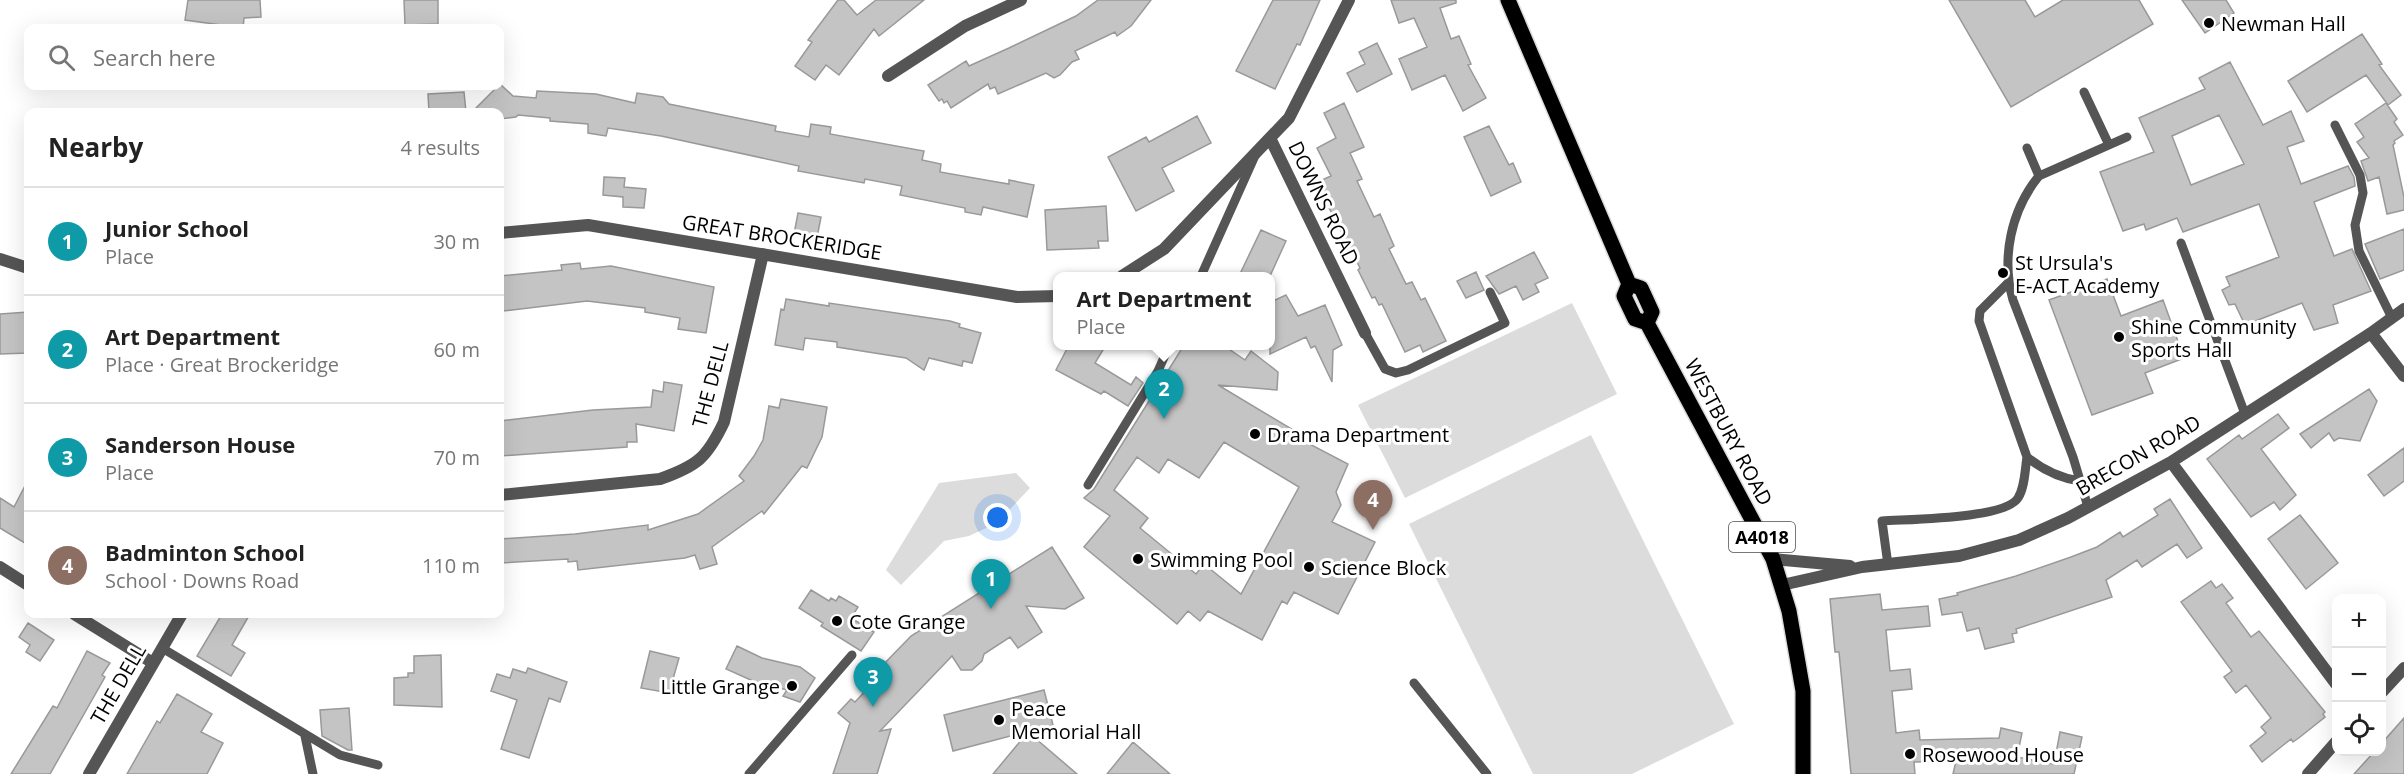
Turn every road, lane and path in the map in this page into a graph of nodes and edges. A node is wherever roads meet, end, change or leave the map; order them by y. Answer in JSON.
{"nodes":[{"id":1,"x":1021,"y":0,"type":"edge"},
{"id":2,"x":1349,"y":0,"type":"edge"},
{"id":3,"x":1508,"y":0,"type":"edge"},
{"id":4,"x":888,"y":76,"type":"dead end"},
{"id":5,"x":2084,"y":92,"type":"dead end"},
{"id":6,"x":2335,"y":125,"type":"dead end"},
{"id":7,"x":2127,"y":137,"type":"dead end"},
{"id":8,"x":1270,"y":138,"type":"junction"},
{"id":9,"x":2109,"y":145,"type":"junction"},
{"id":10,"x":2027,"y":148,"type":"dead end"},
{"id":11,"x":1256,"y":154,"type":"junction"},
{"id":12,"x":2039,"y":176,"type":"junction"},
{"id":13,"x":504,"y":233,"type":"edge"},
{"id":14,"x":2181,"y":243,"type":"dead end"},
{"id":15,"x":763,"y":254,"type":"junction"},
{"id":16,"x":0,"y":259,"type":"edge"},
{"id":17,"x":24,"y":267,"type":"edge"},
{"id":18,"x":1128,"y":272,"type":"edge"},
{"id":19,"x":1203,"y":272,"type":"edge"},
{"id":20,"x":2008,"y":283,"type":"junction"},
{"id":21,"x":1490,"y":292,"type":"dead end"},
{"id":22,"x":1053,"y":296,"type":"edge"},
{"id":23,"x":2404,"y":309,"type":"edge"},
{"id":24,"x":2392,"y":318,"type":"junction"},
{"id":25,"x":1365,"y":333,"type":"joint"},
{"id":26,"x":2371,"y":333,"type":"junction"},
{"id":27,"x":1167,"y":350,"type":"edge"},
{"id":28,"x":2404,"y":376,"type":"edge"},
{"id":29,"x":2245,"y":414,"type":"junction"},
{"id":30,"x":2027,"y":457,"type":"junction"},
{"id":31,"x":2171,"y":462,"type":"junction"},
{"id":32,"x":2080,"y":481,"type":"junction"},
{"id":33,"x":1088,"y":485,"type":"dead end"},
{"id":34,"x":504,"y":495,"type":"edge"},
{"id":35,"x":2088,"y":507,"type":"junction"},
{"id":36,"x":1773,"y":559,"type":"junction"},
{"id":37,"x":1888,"y":565,"type":"junction"},
{"id":38,"x":0,"y":567,"type":"edge"},
{"id":39,"x":1862,"y":567,"type":"junction"},
{"id":40,"x":24,"y":582,"type":"edge"},
{"id":41,"x":1782,"y":585,"type":"junction"},
{"id":42,"x":80,"y":618,"type":"edge"},
{"id":43,"x":180,"y":618,"type":"edge"},
{"id":44,"x":162,"y":648,"type":"junction"},
{"id":45,"x":852,"y":655,"type":"dead end"},
{"id":46,"x":153,"y":663,"type":"junction"},
{"id":47,"x":2404,"y":668,"type":"edge"},
{"id":48,"x":2332,"y":677,"type":"edge"},
{"id":49,"x":1414,"y":683,"type":"dead end"},
{"id":50,"x":2386,"y":688,"type":"edge"},
{"id":51,"x":305,"y":736,"type":"junction"},
{"id":52,"x":2332,"y":748,"type":"edge"},
{"id":53,"x":378,"y":765,"type":"dead end"},
{"id":54,"x":89,"y":774,"type":"edge"},
{"id":55,"x":313,"y":774,"type":"edge"},
{"id":56,"x":749,"y":774,"type":"edge"},
{"id":57,"x":1487,"y":774,"type":"edge"},
{"id":58,"x":1803,"y":774,"type":"edge"},
{"id":59,"x":2308,"y":774,"type":"edge"}],
"edges":[{"from":1,"to":4,"type":"street"},
{"from":2,"to":8,"type":"street","name":"DOWNS ROAD"},
{"from":3,"to":36,"type":"main road","name":"WESTBURY ROAD","number":"A4018"},
{"from":5,"to":9,"type":"lane"},
{"from":6,"to":24,"type":"lane"},
{"from":7,"to":9,"type":"lane"},
{"from":8,"to":11,"type":"street"},
{"from":8,"to":25,"type":"street","name":"DOWNS ROAD"},
{"from":9,"to":12,"type":"lane"},
{"from":10,"to":12,"type":"lane"},
{"from":11,"to":18,"type":"street"},
{"from":11,"to":19,"type":"lane"},
{"from":12,"to":20,"type":"lane"},
{"from":13,"to":15,"type":"street","name":"GREAT BROCKERIDGE"},
{"from":14,"to":29,"type":"lane"},
{"from":15,"to":22,"type":"street","name":"GREAT BROCKERIDGE"},
{"from":15,"to":34,"type":"street","name":"THE DELL"},
{"from":16,"to":17,"type":"street"},
{"from":20,"to":30,"type":"lane"},
{"from":20,"to":32,"type":"lane"},
{"from":21,"to":25,"type":"lane"},
{"from":23,"to":24,"type":"street","name":"BRECON ROAD"},
{"from":24,"to":26,"type":"street","name":"BRECON ROAD"},
{"from":26,"to":28,"type":"street"},
{"from":26,"to":29,"type":"street","name":"BRECON ROAD"},
{"from":27,"to":33,"type":"lane"},
{"from":29,"to":31,"type":"street","name":"BRECON ROAD"},
{"from":30,"to":32,"type":"lane"},
{"from":30,"to":37,"type":"lane"},
{"from":31,"to":35,"type":"street","name":"BRECON ROAD"},
{"from":31,"to":48,"type":"street"},
{"from":32,"to":35,"type":"lane"},
{"from":35,"to":37,"type":"street","name":"BRECON ROAD"},
{"from":36,"to":39,"type":"street","name":"BRECON ROAD"},
{"from":36,"to":41,"type":"main road","name":"WESTBURY ROAD","number":"A4018"},
{"from":37,"to":39,"type":"street","name":"BRECON ROAD"},
{"from":38,"to":40,"type":"street"},
{"from":39,"to":41,"type":"street","name":"BRECON ROAD"},
{"from":41,"to":58,"type":"main road","name":"WESTBURY ROAD","number":"A4018"},
{"from":42,"to":46,"type":"street"},
{"from":43,"to":44,"type":"street","name":"THE DELL"},
{"from":44,"to":46,"type":"street","name":"THE DELL"},
{"from":44,"to":51,"type":"lane"},
{"from":45,"to":56,"type":"lane"},
{"from":46,"to":54,"type":"street","name":"THE DELL"},
{"from":47,"to":50,"type":"street"},
{"from":49,"to":57,"type":"lane"},
{"from":51,"to":53,"type":"lane"},
{"from":51,"to":55,"type":"lane"},
{"from":52,"to":59,"type":"street"}]}
